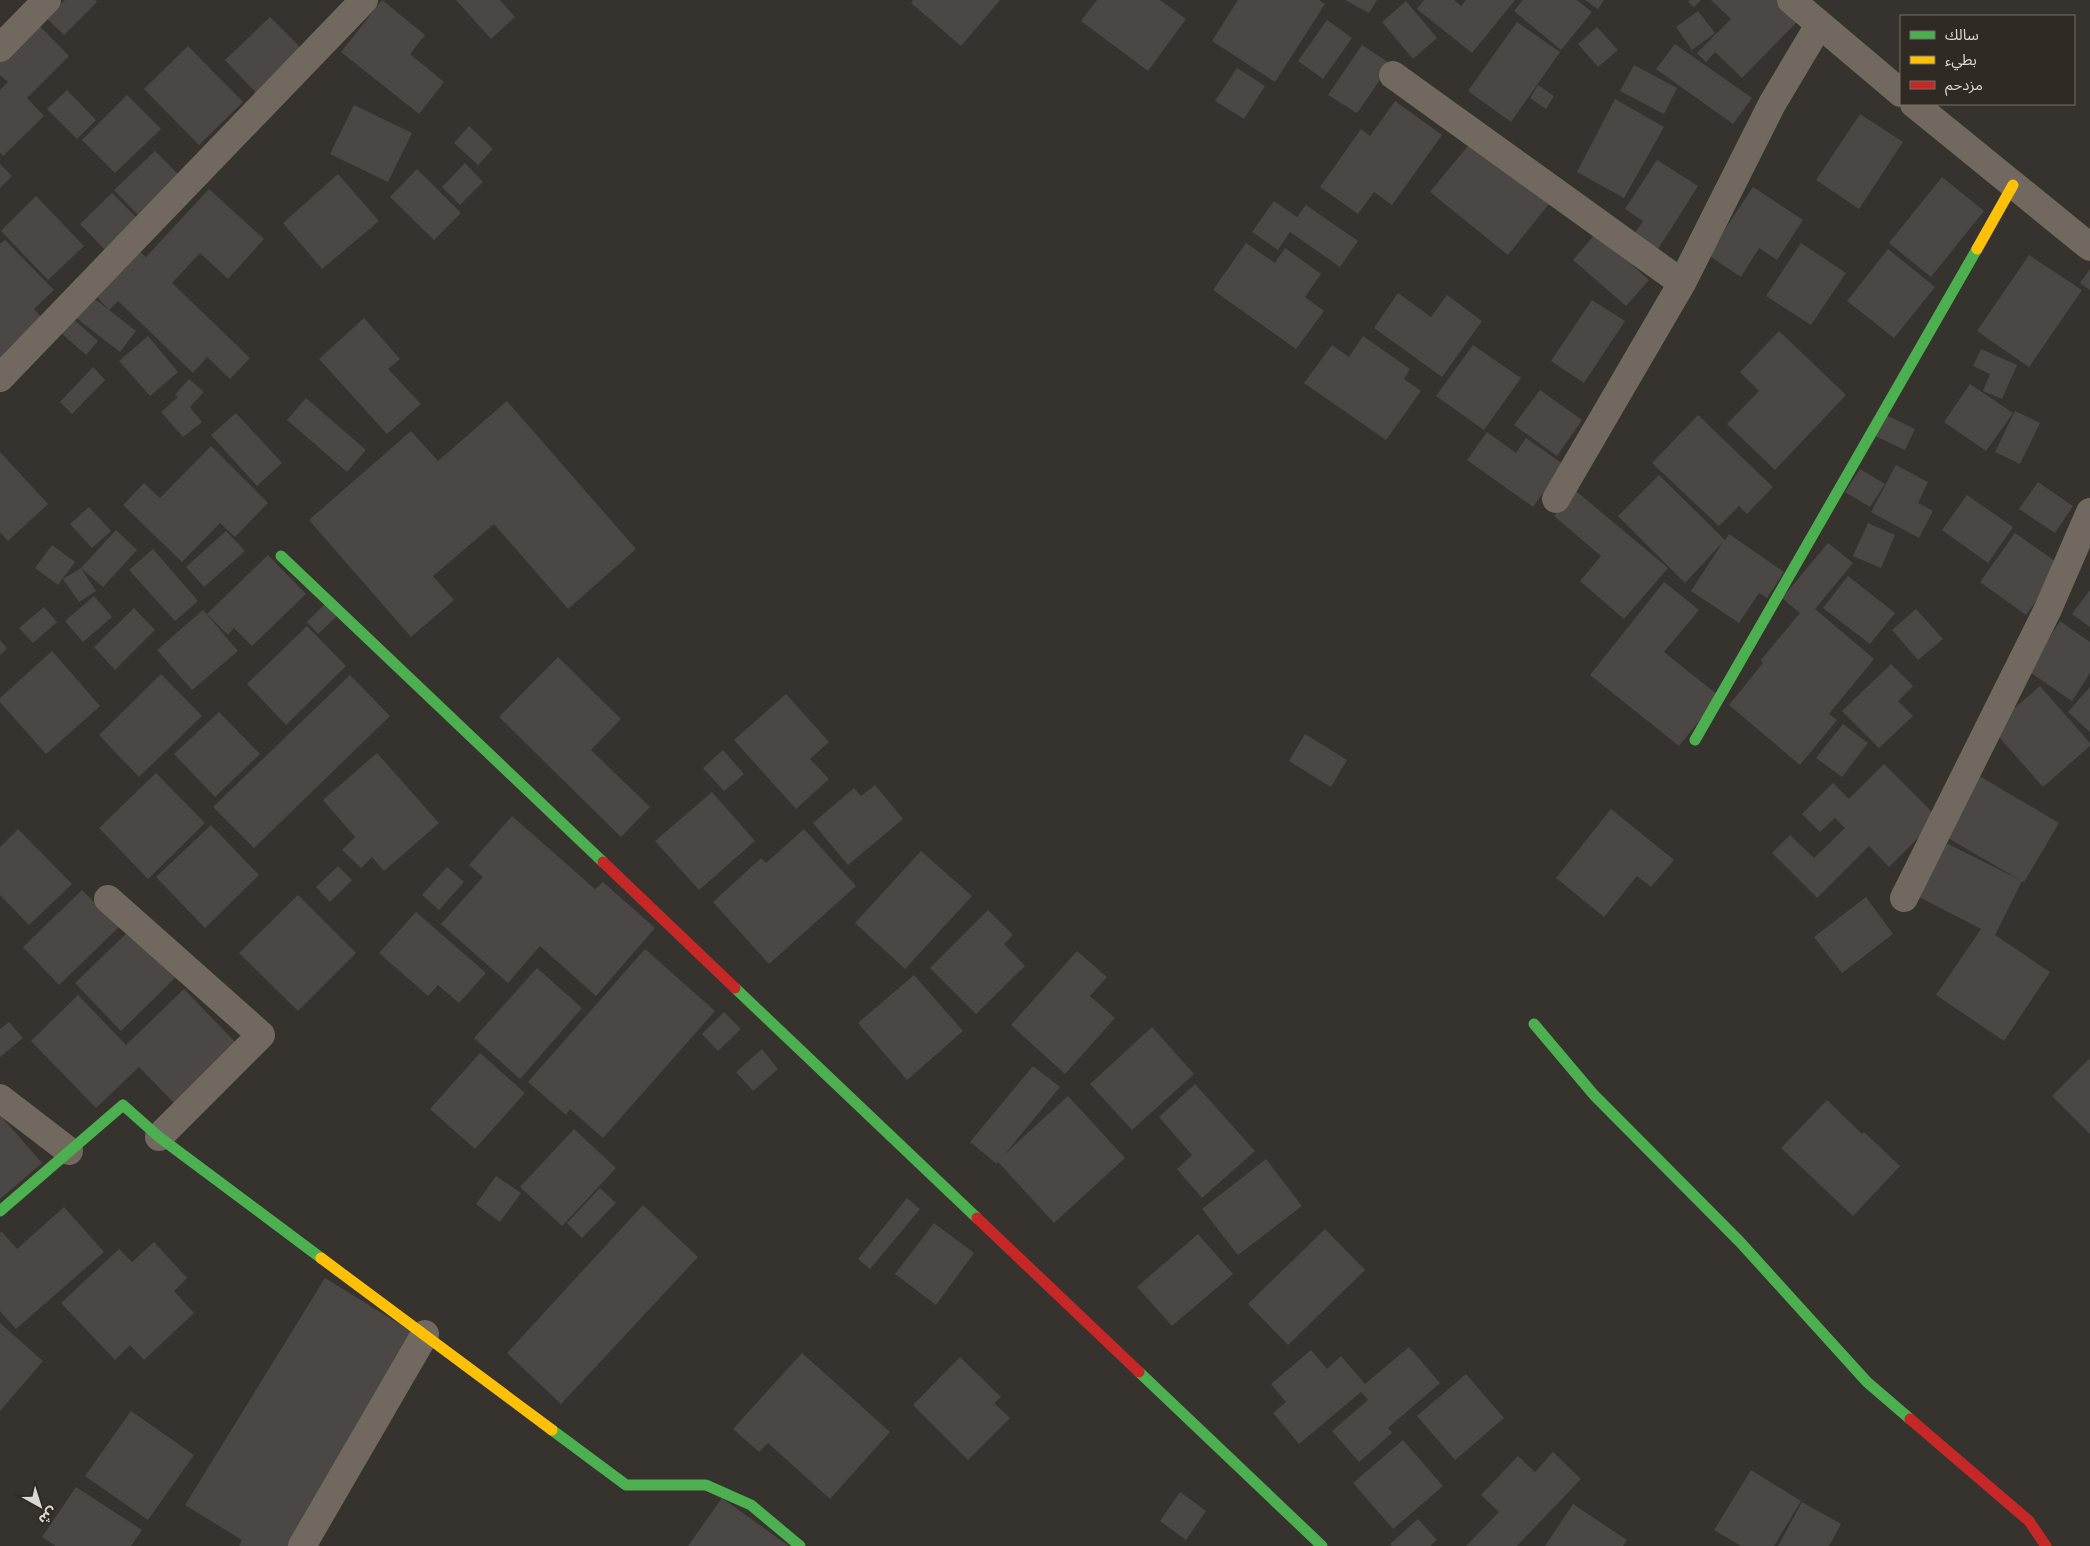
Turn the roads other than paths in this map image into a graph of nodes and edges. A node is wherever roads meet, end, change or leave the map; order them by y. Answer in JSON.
{"nodes":[{"id":1,"x":47,"y":0,"type":"edge"},
{"id":2,"x":364,"y":0,"type":"edge"},
{"id":3,"x":1791,"y":0,"type":"edge"},
{"id":4,"x":1819,"y":25,"type":"junction"},
{"id":5,"x":0,"y":48,"type":"edge"},
{"id":6,"x":1393,"y":75,"type":"dead end"},
{"id":7,"x":1900,"y":92,"type":"edge"},
{"id":8,"x":1915,"y":105,"type":"edge"},
{"id":9,"x":2013,"y":185,"type":"junction"},
{"id":10,"x":2090,"y":247,"type":"edge"},
{"id":11,"x":1682,"y":283,"type":"junction"},
{"id":12,"x":0,"y":378,"type":"edge"},
{"id":13,"x":1556,"y":499,"type":"dead end"},
{"id":14,"x":2090,"y":512,"type":"edge"},
{"id":15,"x":281,"y":556,"type":"dead end"},
{"id":16,"x":1695,"y":740,"type":"dead end"},
{"id":17,"x":1904,"y":898,"type":"dead end"},
{"id":18,"x":108,"y":899,"type":"dead end"},
{"id":19,"x":1534,"y":1024,"type":"dead end"},
{"id":20,"x":0,"y":1098,"type":"edge"},
{"id":21,"x":158,"y":1137,"type":"junction"},
{"id":22,"x":69,"y":1151,"type":"junction"},
{"id":23,"x":0,"y":1211,"type":"edge"},
{"id":24,"x":425,"y":1334,"type":"junction"},
{"id":25,"x":302,"y":1546,"type":"edge"},
{"id":26,"x":800,"y":1546,"type":"edge"},
{"id":27,"x":1322,"y":1546,"type":"edge"},
{"id":28,"x":2046,"y":1546,"type":"edge"}],
"edges":[{"from":1,"to":5,"type":"street"},
{"from":2,"to":12,"type":"street"},
{"from":3,"to":4,"type":"street"},
{"from":4,"to":7,"type":"street"},
{"from":4,"to":11,"type":"street"},
{"from":6,"to":11,"type":"street"},
{"from":8,"to":9,"type":"street"},
{"from":9,"to":10,"type":"street"},
{"from":9,"to":16,"type":"street"},
{"from":11,"to":13,"type":"street"},
{"from":14,"to":17,"type":"street"},
{"from":15,"to":27,"type":"street"},
{"from":18,"to":21,"type":"street"},
{"from":19,"to":28,"type":"street"},
{"from":20,"to":22,"type":"street"},
{"from":21,"to":22,"type":"street"},
{"from":21,"to":24,"type":"street"},
{"from":22,"to":23,"type":"street"},
{"from":24,"to":25,"type":"street"},
{"from":24,"to":26,"type":"street"}]}
